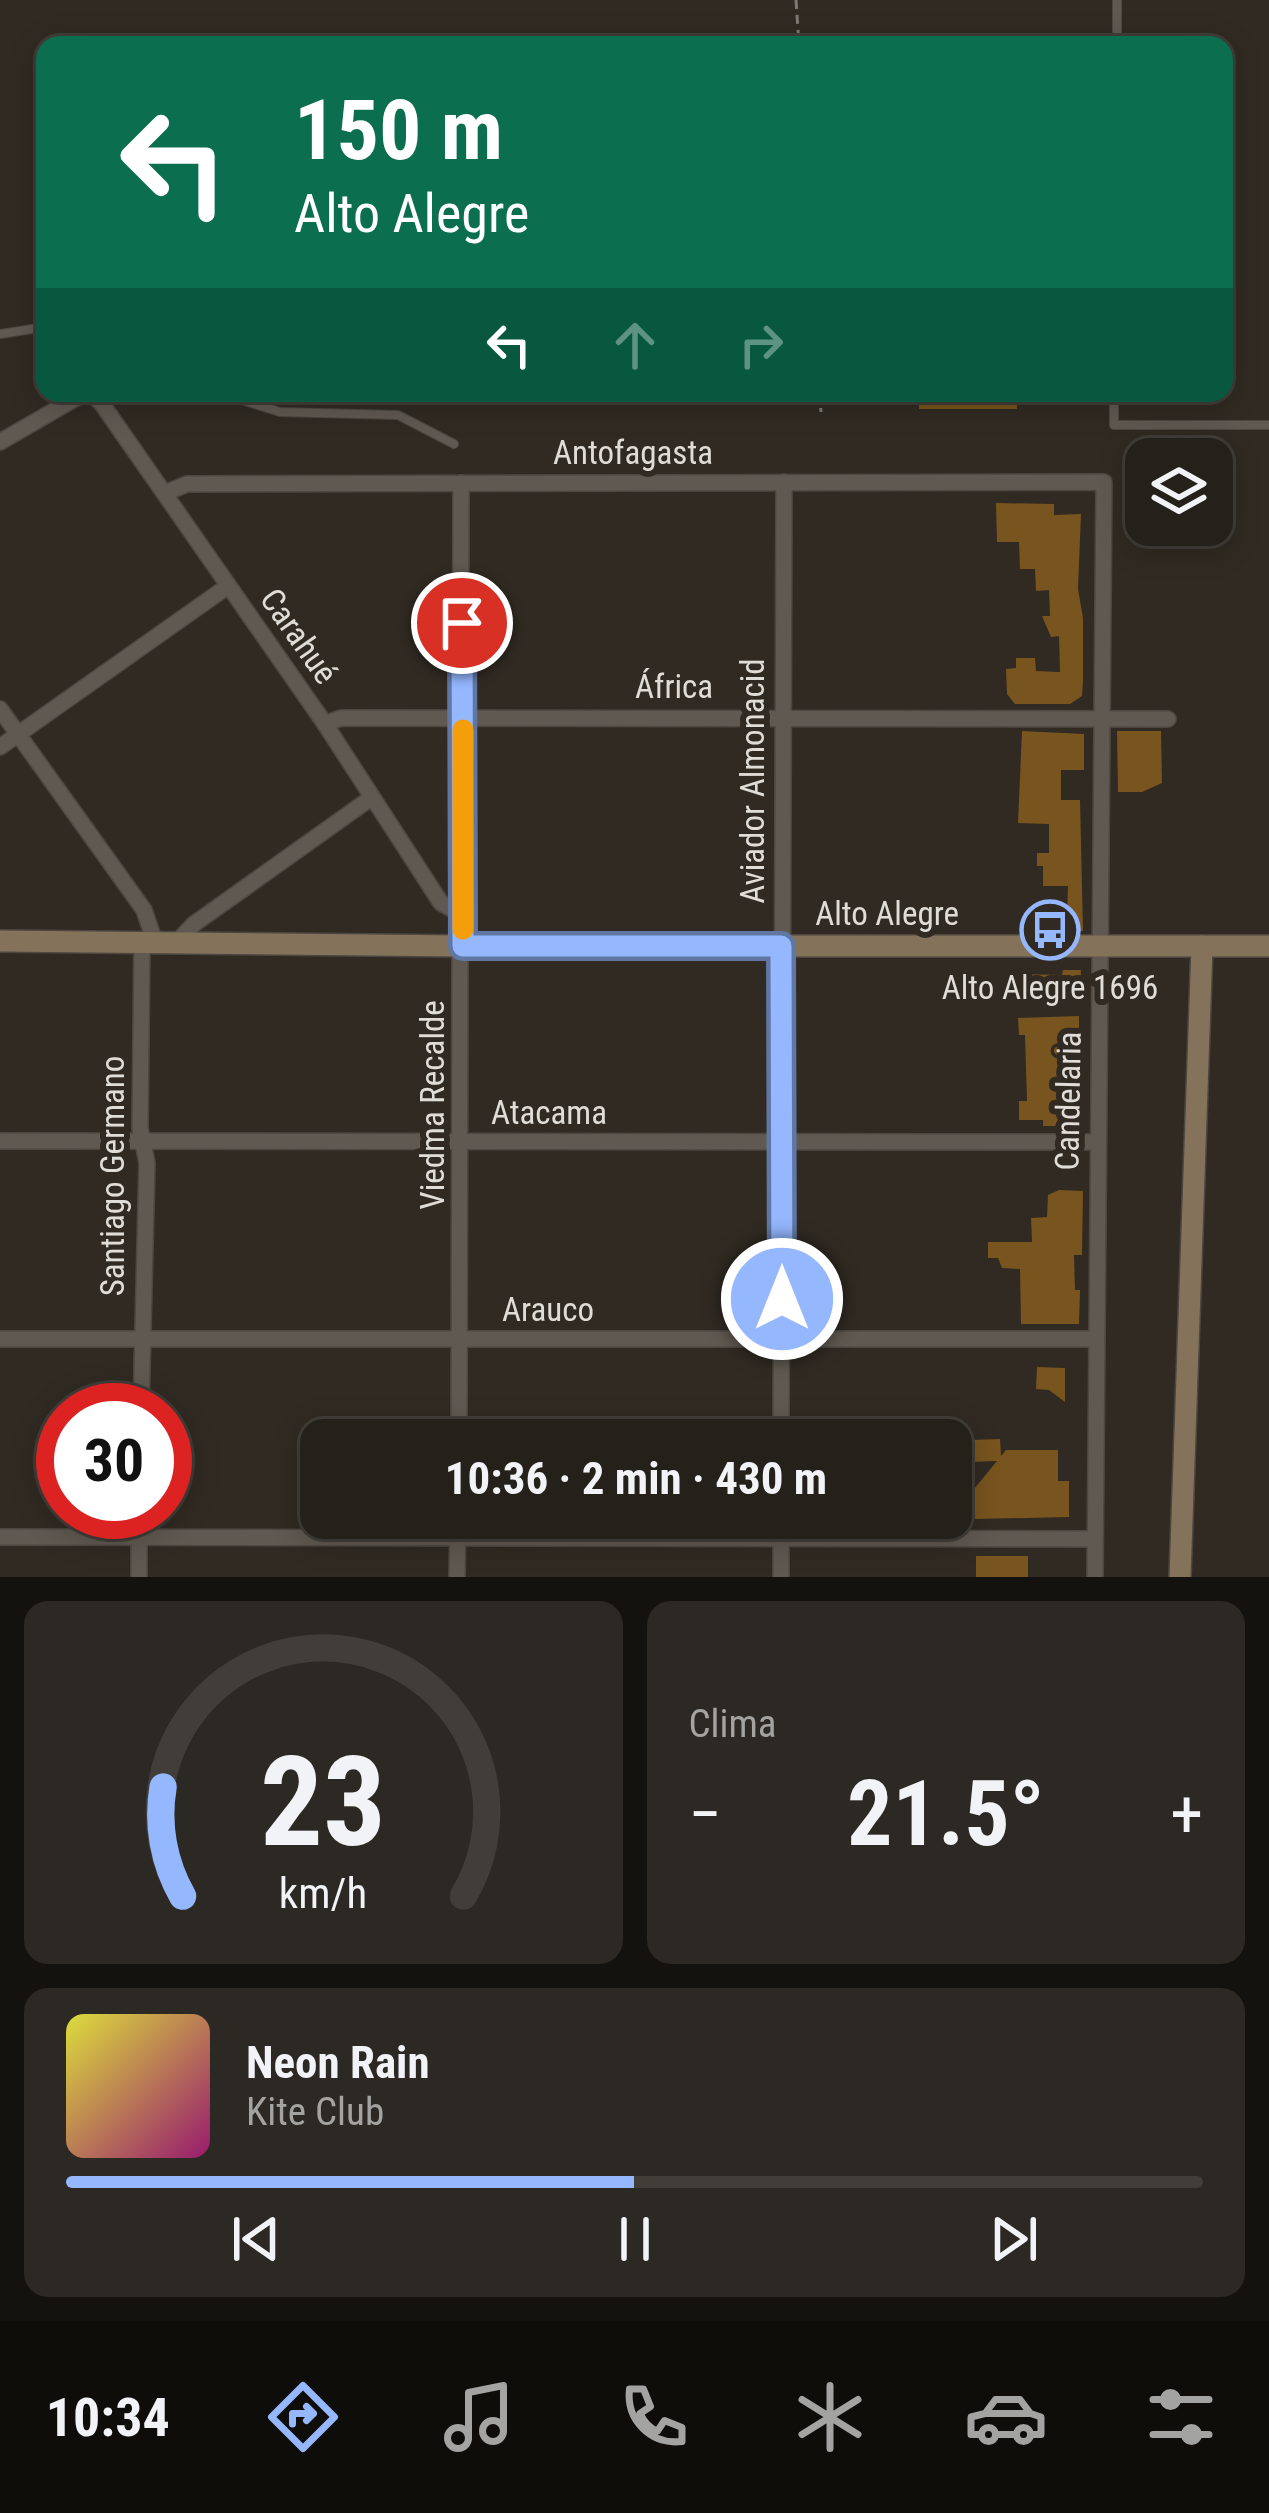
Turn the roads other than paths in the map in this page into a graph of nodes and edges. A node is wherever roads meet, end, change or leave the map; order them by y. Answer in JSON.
{"nodes":[{"id":1,"x":1117,"y":0,"type":"edge"},
{"id":2,"x":1117,"y":36,"type":"edge"},
{"id":3,"x":36,"y":328,"type":"edge"},
{"id":4,"x":0,"y":334,"type":"edge"},
{"id":5,"x":69,"y":402,"type":"edge"},
{"id":6,"x":100,"y":402,"type":"edge"},
{"id":7,"x":248,"y":402,"type":"edge"},
{"id":8,"x":1114,"y":402,"type":"edge"},
{"id":9,"x":1269,"y":425,"type":"edge"},
{"id":10,"x":0,"y":442,"type":"edge"},
{"id":11,"x":454,"y":444,"type":"dead end"},
{"id":12,"x":784,"y":482,"type":"junction"},
{"id":13,"x":1104,"y":482,"type":"joint"},
{"id":14,"x":461,"y":483,"type":"junction"},
{"id":15,"x":165,"y":493,"type":"junction"},
{"id":16,"x":228,"y":586,"type":"junction"},
{"id":17,"x":0,"y":709,"type":"edge"},
{"id":18,"x":463,"y":716,"type":"junction"},
{"id":19,"x":783,"y":716,"type":"junction"},
{"id":20,"x":1100,"y":717,"type":"junction"},
{"id":21,"x":1168,"y":719,"type":"dead end"},
{"id":22,"x":325,"y":724,"type":"junction"},
{"id":23,"x":18,"y":734,"type":"junction"},
{"id":24,"x":0,"y":746,"type":"edge"},
{"id":25,"x":371,"y":798,"type":"junction"},
{"id":26,"x":463,"y":915,"type":"junction"},
{"id":27,"x":0,"y":941,"type":"edge"},
{"id":28,"x":158,"y":942,"type":"junction"},
{"id":29,"x":463,"y":946,"type":"junction"},
{"id":30,"x":781,"y":946,"type":"junction"},
{"id":31,"x":1202,"y":946,"type":"junction"},
{"id":32,"x":1269,"y":946,"type":"edge"},
{"id":33,"x":1099,"y":947,"type":"junction"},
{"id":34,"x":0,"y":1141,"type":"edge"},
{"id":35,"x":143,"y":1141,"type":"junction"},
{"id":36,"x":782,"y":1141,"type":"junction"},
{"id":37,"x":462,"y":1142,"type":"junction"},
{"id":38,"x":1097,"y":1142,"type":"junction"},
{"id":39,"x":0,"y":1339,"type":"edge"},
{"id":40,"x":460,"y":1339,"type":"junction"},
{"id":41,"x":782,"y":1339,"type":"junction"},
{"id":42,"x":142,"y":1340,"type":"junction"},
{"id":43,"x":1096,"y":1340,"type":"junction"},
{"id":44,"x":141,"y":1383,"type":"edge"},
{"id":45,"x":459,"y":1419,"type":"edge"},
{"id":46,"x":782,"y":1419,"type":"edge"},
{"id":47,"x":0,"y":1537,"type":"edge"},
{"id":48,"x":36,"y":1537,"type":"edge"},
{"id":49,"x":192,"y":1537,"type":"edge"},
{"id":50,"x":300,"y":1538,"type":"edge"},
{"id":51,"x":139,"y":1539,"type":"edge"},
{"id":52,"x":458,"y":1539,"type":"edge"},
{"id":53,"x":782,"y":1539,"type":"edge"},
{"id":54,"x":972,"y":1539,"type":"edge"},
{"id":55,"x":1095,"y":1539,"type":"junction"},
{"id":56,"x":139,"y":1577,"type":"edge"},
{"id":57,"x":458,"y":1577,"type":"edge"},
{"id":58,"x":781,"y":1577,"type":"edge"},
{"id":59,"x":1094,"y":1577,"type":"edge"},
{"id":60,"x":1180,"y":1577,"type":"edge"}],
"edges":[{"from":1,"to":2,"type":"lane"},
{"from":3,"to":4,"type":"lane"},
{"from":5,"to":10,"type":"street"},
{"from":6,"to":15,"type":"street","name":"Carahué"},
{"from":7,"to":11,"type":"lane"},
{"from":8,"to":9,"type":"lane"},
{"from":12,"to":13,"type":"street","name":"Antofagasta"},
{"from":12,"to":14,"type":"street","name":"Antofagasta"},
{"from":12,"to":19,"type":"street","name":"Aviador Almonacid"},
{"from":13,"to":20,"type":"street","name":"Candelaria"},
{"from":14,"to":15,"type":"street","name":"Antofagasta"},
{"from":14,"to":18,"type":"street","name":"Viedma Recalde"},
{"from":15,"to":16,"type":"street","name":"Carahué"},
{"from":16,"to":22,"type":"street","name":"Carahué"},
{"from":16,"to":23,"type":"street"},
{"from":17,"to":23,"type":"street","name":"Santiago Germano"},
{"from":18,"to":19,"type":"street","name":"África"},
{"from":18,"to":22,"type":"street","name":"África"},
{"from":18,"to":26,"type":"street","name":"Viedma Recalde"},
{"from":19,"to":20,"type":"street","name":"África"},
{"from":19,"to":30,"type":"street","name":"Aviador Almonacid"},
{"from":20,"to":21,"type":"street","name":"África"},
{"from":20,"to":33,"type":"street","name":"Candelaria"},
{"from":22,"to":25,"type":"street","name":"Carahué"},
{"from":23,"to":24,"type":"street"},
{"from":23,"to":28,"type":"street","name":"Santiago Germano"},
{"from":25,"to":26,"type":"street","name":"Carahué"},
{"from":25,"to":28,"type":"street"},
{"from":26,"to":29,"type":"street","name":"Viedma Recalde"},
{"from":27,"to":28,"type":"main road","name":"Alto Alegre"},
{"from":28,"to":29,"type":"main road","name":"Alto Alegre"},
{"from":28,"to":35,"type":"street","name":"Santiago Germano"},
{"from":29,"to":30,"type":"main road","name":"Alto Alegre"},
{"from":29,"to":37,"type":"street","name":"Viedma Recalde"},
{"from":30,"to":33,"type":"main road","name":"Alto Alegre"},
{"from":30,"to":36,"type":"street","name":"Aviador Almonacid"},
{"from":31,"to":32,"type":"main road","name":"Alto Alegre"},
{"from":31,"to":33,"type":"main road","name":"Alto Alegre"},
{"from":31,"to":60,"type":"main road"},
{"from":33,"to":38,"type":"street","name":"Candelaria"},
{"from":34,"to":35,"type":"street","name":"Atacama"},
{"from":35,"to":37,"type":"street","name":"Atacama"},
{"from":35,"to":42,"type":"street","name":"Santiago Germano"},
{"from":36,"to":37,"type":"street","name":"Atacama"},
{"from":36,"to":38,"type":"street","name":"Atacama"},
{"from":36,"to":41,"type":"street","name":"Aviador Almonacid"},
{"from":37,"to":40,"type":"street","name":"Viedma Recalde"},
{"from":38,"to":43,"type":"street","name":"Candelaria"},
{"from":39,"to":42,"type":"street","name":"Arauco"},
{"from":40,"to":41,"type":"street","name":"Arauco"},
{"from":40,"to":42,"type":"street","name":"Arauco"},
{"from":40,"to":45,"type":"street","name":"Viedma Recalde"},
{"from":41,"to":43,"type":"street","name":"Arauco"},
{"from":41,"to":46,"type":"street","name":"Aviador Almonacid"},
{"from":42,"to":44,"type":"street","name":"Santiago Germano"},
{"from":43,"to":55,"type":"street","name":"Candelaria"},
{"from":47,"to":48,"type":"street"},
{"from":49,"to":50,"type":"street"},
{"from":51,"to":56,"type":"street"},
{"from":52,"to":57,"type":"street"},
{"from":53,"to":58,"type":"street"},
{"from":54,"to":55,"type":"street"},
{"from":55,"to":59,"type":"street","name":"Candelaria"}]}
